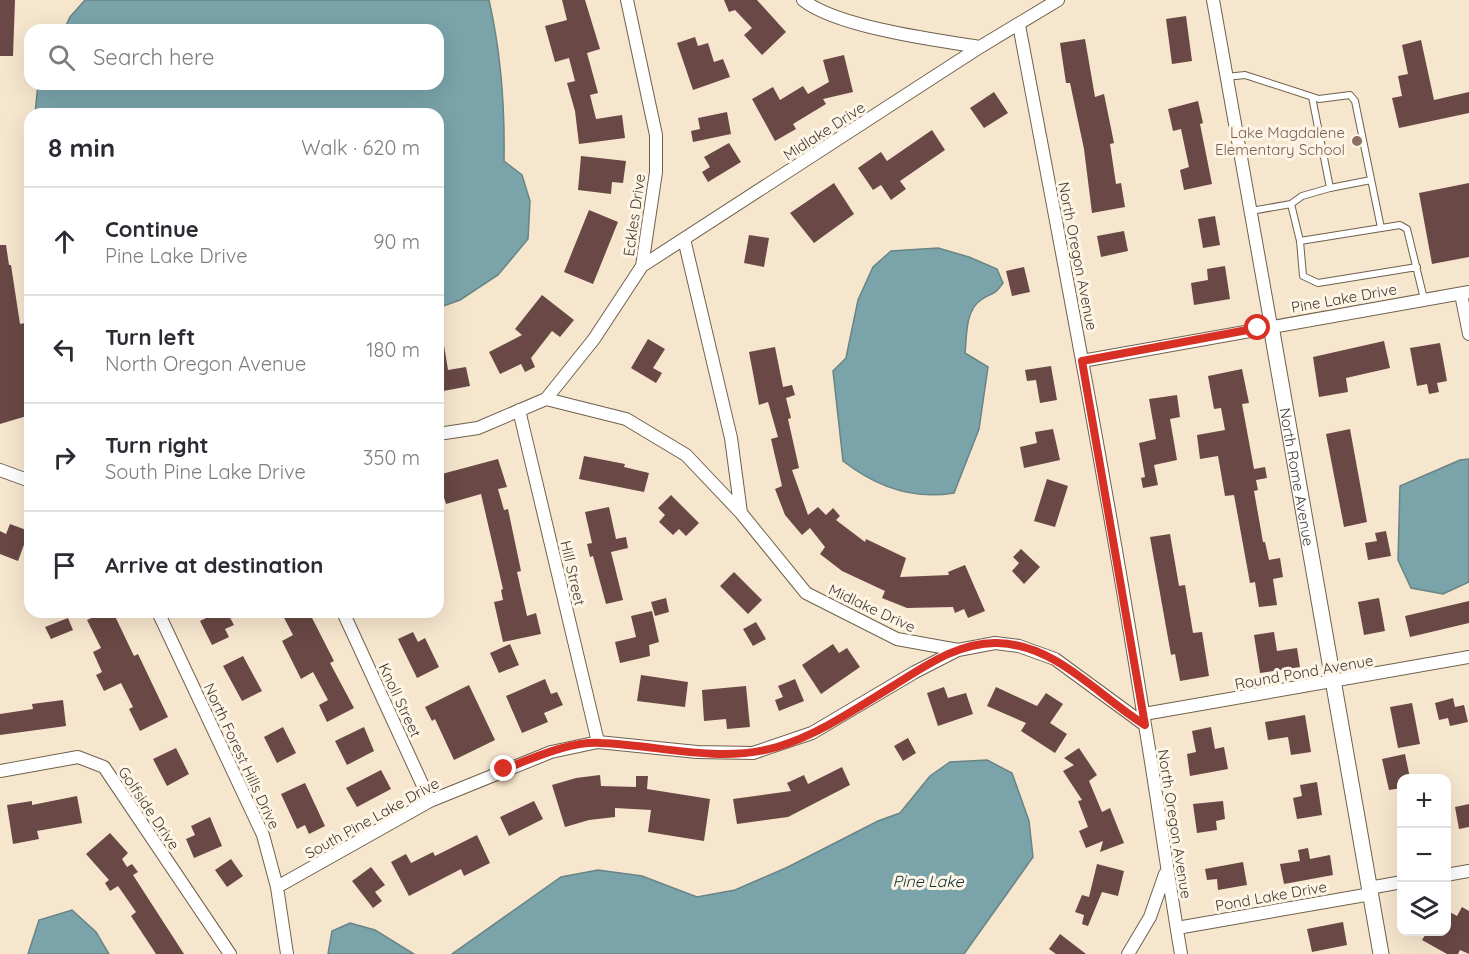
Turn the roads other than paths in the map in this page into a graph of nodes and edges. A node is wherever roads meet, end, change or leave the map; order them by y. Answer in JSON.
{"nodes":[{"id":1,"x":627,"y":0,"type":"edge"},
{"id":2,"x":803,"y":0,"type":"edge"},
{"id":3,"x":1058,"y":0,"type":"edge"},
{"id":4,"x":1213,"y":0,"type":"edge"},
{"id":5,"x":1019,"y":25,"type":"junction"},
{"id":6,"x":980,"y":47,"type":"junction"},
{"id":7,"x":1226,"y":77,"type":"junction"},
{"id":8,"x":1312,"y":97,"type":"junction"},
{"id":9,"x":1371,"y":180,"type":"junction"},
{"id":10,"x":1330,"y":188,"type":"junction"},
{"id":11,"x":1292,"y":204,"type":"junction"},
{"id":12,"x":1251,"y":211,"type":"junction"},
{"id":13,"x":1381,"y":228,"type":"junction"},
{"id":14,"x":684,"y":239,"type":"junction"},
{"id":15,"x":1300,"y":241,"type":"junction"},
{"id":16,"x":642,"y":266,"type":"junction"},
{"id":17,"x":1417,"y":267,"type":"junction"},
{"id":18,"x":1465,"y":293,"type":"edge"},
{"id":19,"x":1424,"y":300,"type":"junction"},
{"id":20,"x":1271,"y":326,"type":"junction"},
{"id":21,"x":1469,"y":334,"type":"edge"},
{"id":22,"x":1082,"y":361,"type":"junction"},
{"id":23,"x":546,"y":399,"type":"junction"},
{"id":24,"x":519,"y":410,"type":"junction"},
{"id":25,"x":444,"y":433,"type":"edge"},
{"id":26,"x":0,"y":470,"type":"edge"},
{"id":27,"x":24,"y":479,"type":"edge"},
{"id":28,"x":741,"y":513,"type":"junction"},
{"id":29,"x":161,"y":618,"type":"edge"},
{"id":30,"x":346,"y":618,"type":"edge"},
{"id":31,"x":958,"y":650,"type":"junction"},
{"id":32,"x":1469,"y":657,"type":"edge"},
{"id":33,"x":1335,"y":682,"type":"junction"},
{"id":34,"x":1144,"y":720,"type":"junction"},
{"id":35,"x":598,"y":742,"type":"junction"},
{"id":36,"x":0,"y":771,"type":"edge"},
{"id":37,"x":429,"y":801,"type":"junction"},
{"id":38,"x":1166,"y":871,"type":"junction"},
{"id":39,"x":1469,"y":871,"type":"edge"},
{"id":40,"x":1451,"y":873,"type":"edge"},
{"id":41,"x":1397,"y":883,"type":"edge"},
{"id":42,"x":278,"y":887,"type":"junction"},
{"id":43,"x":1370,"y":891,"type":"junction"},
{"id":44,"x":1177,"y":928,"type":"junction"},
{"id":45,"x":230,"y":954,"type":"edge"},
{"id":46,"x":287,"y":954,"type":"edge"},
{"id":47,"x":1128,"y":954,"type":"edge"},
{"id":48,"x":1181,"y":954,"type":"edge"},
{"id":49,"x":1381,"y":954,"type":"edge"}],
"edges":[{"from":1,"to":16,"type":"street","name":"Eckles Drive"},
{"from":2,"to":6,"type":"street"},
{"from":3,"to":5,"type":"street"},
{"from":4,"to":7,"type":"street","name":"North Rome Avenue"},
{"from":5,"to":6,"type":"street"},
{"from":5,"to":22,"type":"street","name":"North Oregon Avenue"},
{"from":6,"to":14,"type":"street","name":"Midlake Drive"},
{"from":7,"to":8,"type":"lane"},
{"from":7,"to":12,"type":"street","name":"North Rome Avenue"},
{"from":8,"to":9,"type":"lane"},
{"from":8,"to":10,"type":"lane"},
{"from":9,"to":10,"type":"lane"},
{"from":9,"to":13,"type":"lane"},
{"from":10,"to":11,"type":"lane"},
{"from":11,"to":12,"type":"lane"},
{"from":11,"to":15,"type":"lane"},
{"from":12,"to":20,"type":"street","name":"North Rome Avenue"},
{"from":13,"to":15,"type":"lane"},
{"from":13,"to":17,"type":"lane"},
{"from":14,"to":16,"type":"street","name":"Midlake Drive"},
{"from":14,"to":28,"type":"street"},
{"from":15,"to":17,"type":"lane"},
{"from":16,"to":23,"type":"street","name":"Eckles Drive"},
{"from":17,"to":19,"type":"lane"},
{"from":18,"to":19,"type":"street","name":"Pine Lake Drive"},
{"from":18,"to":21,"type":"street"},
{"from":19,"to":20,"type":"street","name":"Pine Lake Drive"},
{"from":20,"to":22,"type":"street","name":"Pine Lake Drive"},
{"from":20,"to":33,"type":"street","name":"North Rome Avenue"},
{"from":22,"to":34,"type":"street","name":"North Oregon Avenue"},
{"from":23,"to":24,"type":"street","name":"Eckles Drive"},
{"from":23,"to":28,"type":"street","name":"Midlake Drive"},
{"from":24,"to":25,"type":"street","name":"Eckles Drive"},
{"from":24,"to":35,"type":"street","name":"Hill Street"},
{"from":26,"to":27,"type":"street"},
{"from":28,"to":31,"type":"street","name":"Midlake Drive"},
{"from":29,"to":42,"type":"street","name":"North Forest Hills Drive"},
{"from":30,"to":37,"type":"street","name":"Knoll Street"},
{"from":31,"to":34,"type":"street","name":"South Pine Lake Drive"},
{"from":31,"to":35,"type":"street","name":"South Pine Lake Drive"},
{"from":32,"to":33,"type":"street","name":"Round Pond Avenue"},
{"from":33,"to":34,"type":"street","name":"Round Pond Avenue"},
{"from":33,"to":43,"type":"street","name":"North Rome Avenue"},
{"from":34,"to":38,"type":"street","name":"North Oregon Avenue"},
{"from":35,"to":37,"type":"street","name":"South Pine Lake Drive"},
{"from":36,"to":45,"type":"street","name":"Golfside Drive"},
{"from":37,"to":42,"type":"street","name":"South Pine Lake Drive"},
{"from":38,"to":44,"type":"street","name":"North Oregon Avenue"},
{"from":38,"to":47,"type":"street"},
{"from":39,"to":40,"type":"street"},
{"from":41,"to":43,"type":"street","name":"Pond Lake Drive"},
{"from":42,"to":46,"type":"street","name":"North Forest Hills Drive"},
{"from":43,"to":44,"type":"street","name":"Pond Lake Drive"},
{"from":43,"to":49,"type":"street","name":"North Rome Avenue"},
{"from":44,"to":48,"type":"street","name":"North Oregon Avenue"}]}
